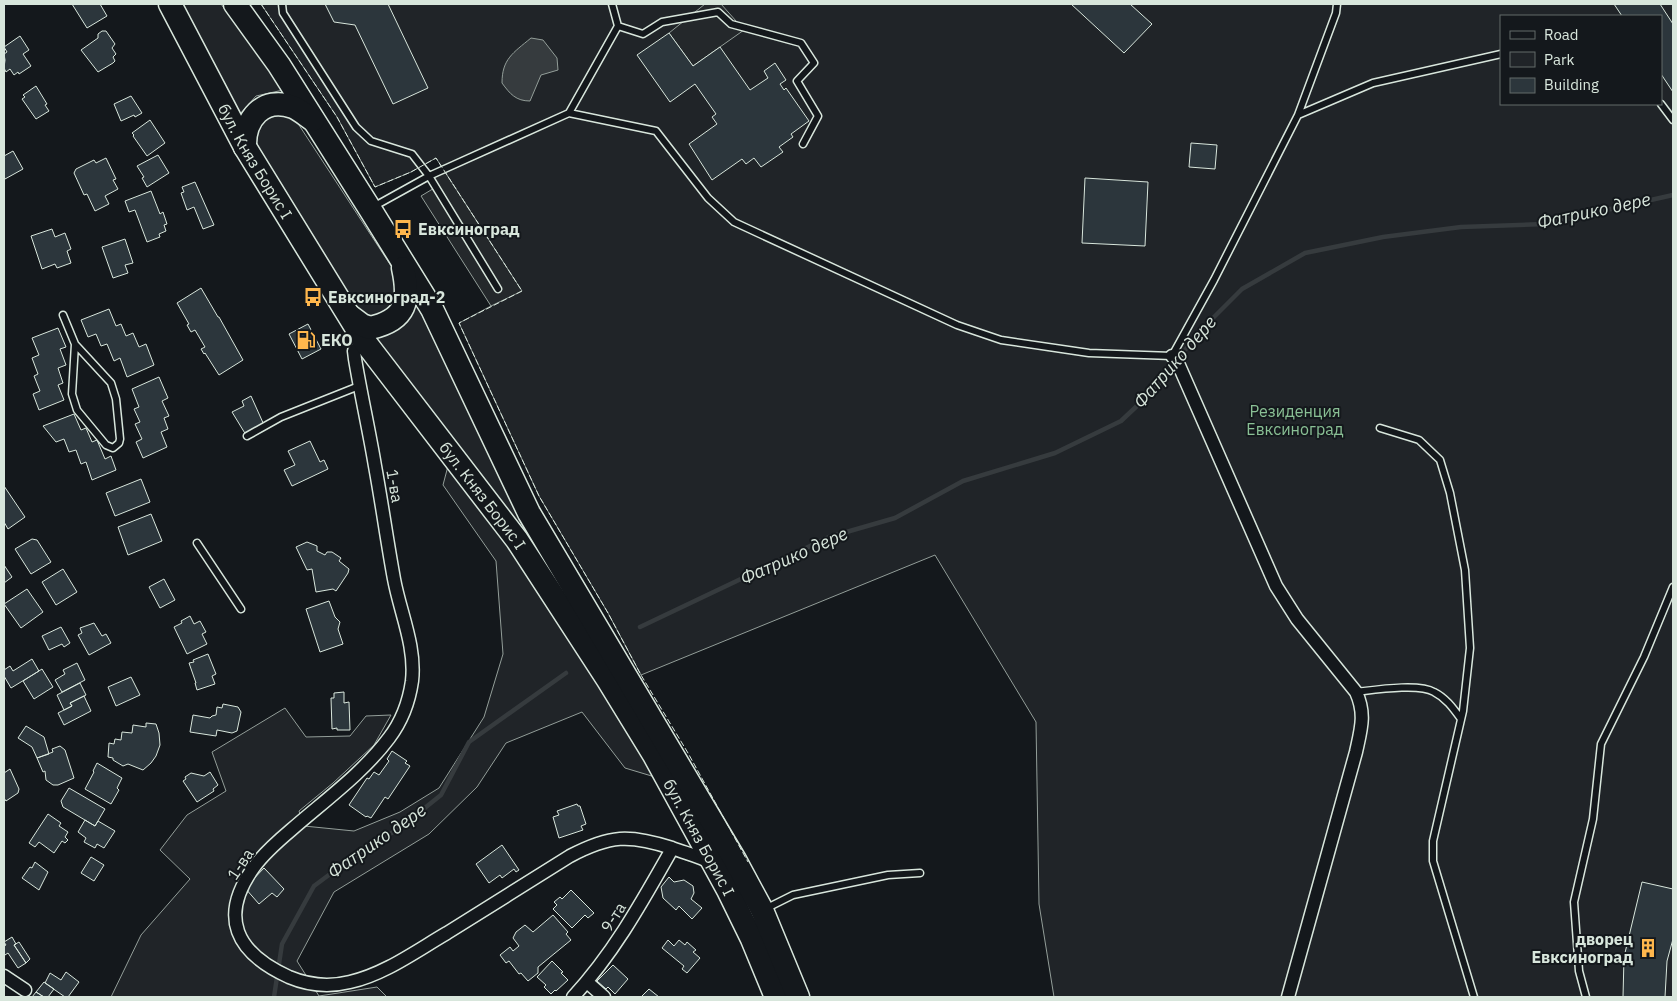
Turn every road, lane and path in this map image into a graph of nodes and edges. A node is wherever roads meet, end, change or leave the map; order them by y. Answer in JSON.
{"nodes":[{"id":1,"x":170,"y":4,"type":"edge"},
{"id":2,"x":235,"y":4,"type":"edge"},
{"id":3,"x":282,"y":4,"type":"edge"},
{"id":4,"x":612,"y":4,"type":"edge"},
{"id":5,"x":1337,"y":4,"type":"edge"},
{"id":6,"x":618,"y":26,"type":"junction"},
{"id":7,"x":1500,"y":54,"type":"edge"},
{"id":8,"x":1662,"y":105,"type":"edge"},
{"id":9,"x":569,"y":113,"type":"junction"},
{"id":10,"x":1298,"y":115,"type":"junction"},
{"id":11,"x":1673,"y":120,"type":"edge"},
{"id":12,"x":315,"y":122,"type":"junction"},
{"id":13,"x":803,"y":144,"type":"dead end"},
{"id":14,"x":245,"y":147,"type":"junction"},
{"id":15,"x":429,"y":176,"type":"junction"},
{"id":16,"x":370,"y":208,"type":"junction"},
{"id":17,"x":402,"y":260,"type":"junction"},
{"id":18,"x":498,"y":289,"type":"dead end"},
{"id":19,"x":63,"y":315,"type":"dead end"},
{"id":20,"x":350,"y":316,"type":"junction"},
{"id":21,"x":365,"y":342,"type":"junction"},
{"id":22,"x":74,"y":344,"type":"junction"},
{"id":23,"x":1172,"y":356,"type":"junction"},
{"id":24,"x":359,"y":386,"type":"junction"},
{"id":25,"x":1380,"y":428,"type":"dead end"},
{"id":26,"x":247,"y":436,"type":"dead end"},
{"id":27,"x":197,"y":543,"type":"dead end"},
{"id":28,"x":1673,"y":587,"type":"edge"},
{"id":29,"x":241,"y":609,"type":"dead end"},
{"id":30,"x":1356,"y":692,"type":"junction"},
{"id":31,"x":1461,"y":719,"type":"junction"},
{"id":32,"x":672,"y":848,"type":"junction"},
{"id":33,"x":715,"y":865,"type":"junction"},
{"id":34,"x":920,"y":873,"type":"dead end"},
{"id":35,"x":762,"y":910,"type":"junction"},
{"id":36,"x":4,"y":976,"type":"edge"},
{"id":37,"x":587,"y":982,"type":"junction"},
{"id":38,"x":25,"y":990,"type":"dead end"},
{"id":39,"x":573,"y":997,"type":"edge"},
{"id":40,"x":604,"y":997,"type":"edge"},
{"id":41,"x":776,"y":997,"type":"edge"},
{"id":42,"x":798,"y":997,"type":"edge"},
{"id":43,"x":1288,"y":997,"type":"edge"},
{"id":44,"x":1474,"y":997,"type":"edge"},
{"id":45,"x":1586,"y":997,"type":"edge"}],
"edges":[{"from":1,"to":14,"type":"highway","name":"бул. Княз Борис I"},
{"from":2,"to":12,"type":"highway","name":"бул. Княз Борис I"},
{"from":3,"to":15,"type":"lane"},
{"from":4,"to":6,"type":"lane"},
{"from":5,"to":10,"type":"lane"},
{"from":6,"to":9,"type":"lane"},
{"from":6,"to":13,"type":"lane"},
{"from":7,"to":10,"type":"lane"},
{"from":8,"to":11,"type":"lane"},
{"from":9,"to":15,"type":"lane"},
{"from":9,"to":23,"type":"lane"},
{"from":10,"to":23,"type":"lane"},
{"from":12,"to":14,"type":"highway"},
{"from":12,"to":16,"type":"highway","name":"бул. Княз Борис I"},
{"from":14,"to":20,"type":"highway","name":"бул. Княз Борис I"},
{"from":15,"to":16,"type":"lane"},
{"from":15,"to":18,"type":"lane"},
{"from":16,"to":17,"type":"highway","name":"бул. Княз Борис I"},
{"from":17,"to":20,"type":"highway"},
{"from":17,"to":35,"type":"highway","name":"бул. Княз Борис I"},
{"from":19,"to":22,"type":"lane"},
{"from":20,"to":21,"type":"highway","name":"бул. Княз Борис I"},
{"from":21,"to":24,"type":"street","name":"1-ва"},
{"from":21,"to":33,"type":"highway","name":"бул. Княз Борис I"},
{"from":22,"to":22,"type":"lane"},
{"from":23,"to":30,"type":"street"},
{"from":24,"to":26,"type":"lane"},
{"from":24,"to":32,"type":"street","name":"1-ва"},
{"from":25,"to":31,"type":"lane"},
{"from":27,"to":29,"type":"lane"},
{"from":28,"to":45,"type":"lane"},
{"from":30,"to":31,"type":"lane"},
{"from":30,"to":43,"type":"street"},
{"from":31,"to":44,"type":"lane"},
{"from":32,"to":33,"type":"street","name":"1-ва"},
{"from":32,"to":37,"type":"street","name":"9-та"},
{"from":33,"to":41,"type":"highway","name":"бул. Княз Борис I"},
{"from":34,"to":35,"type":"lane"},
{"from":35,"to":42,"type":"highway","name":"бул. Княз Борис I"},
{"from":36,"to":38,"type":"street"},
{"from":37,"to":39,"type":"street","name":"9-та"},
{"from":37,"to":40,"type":"street"}]}
